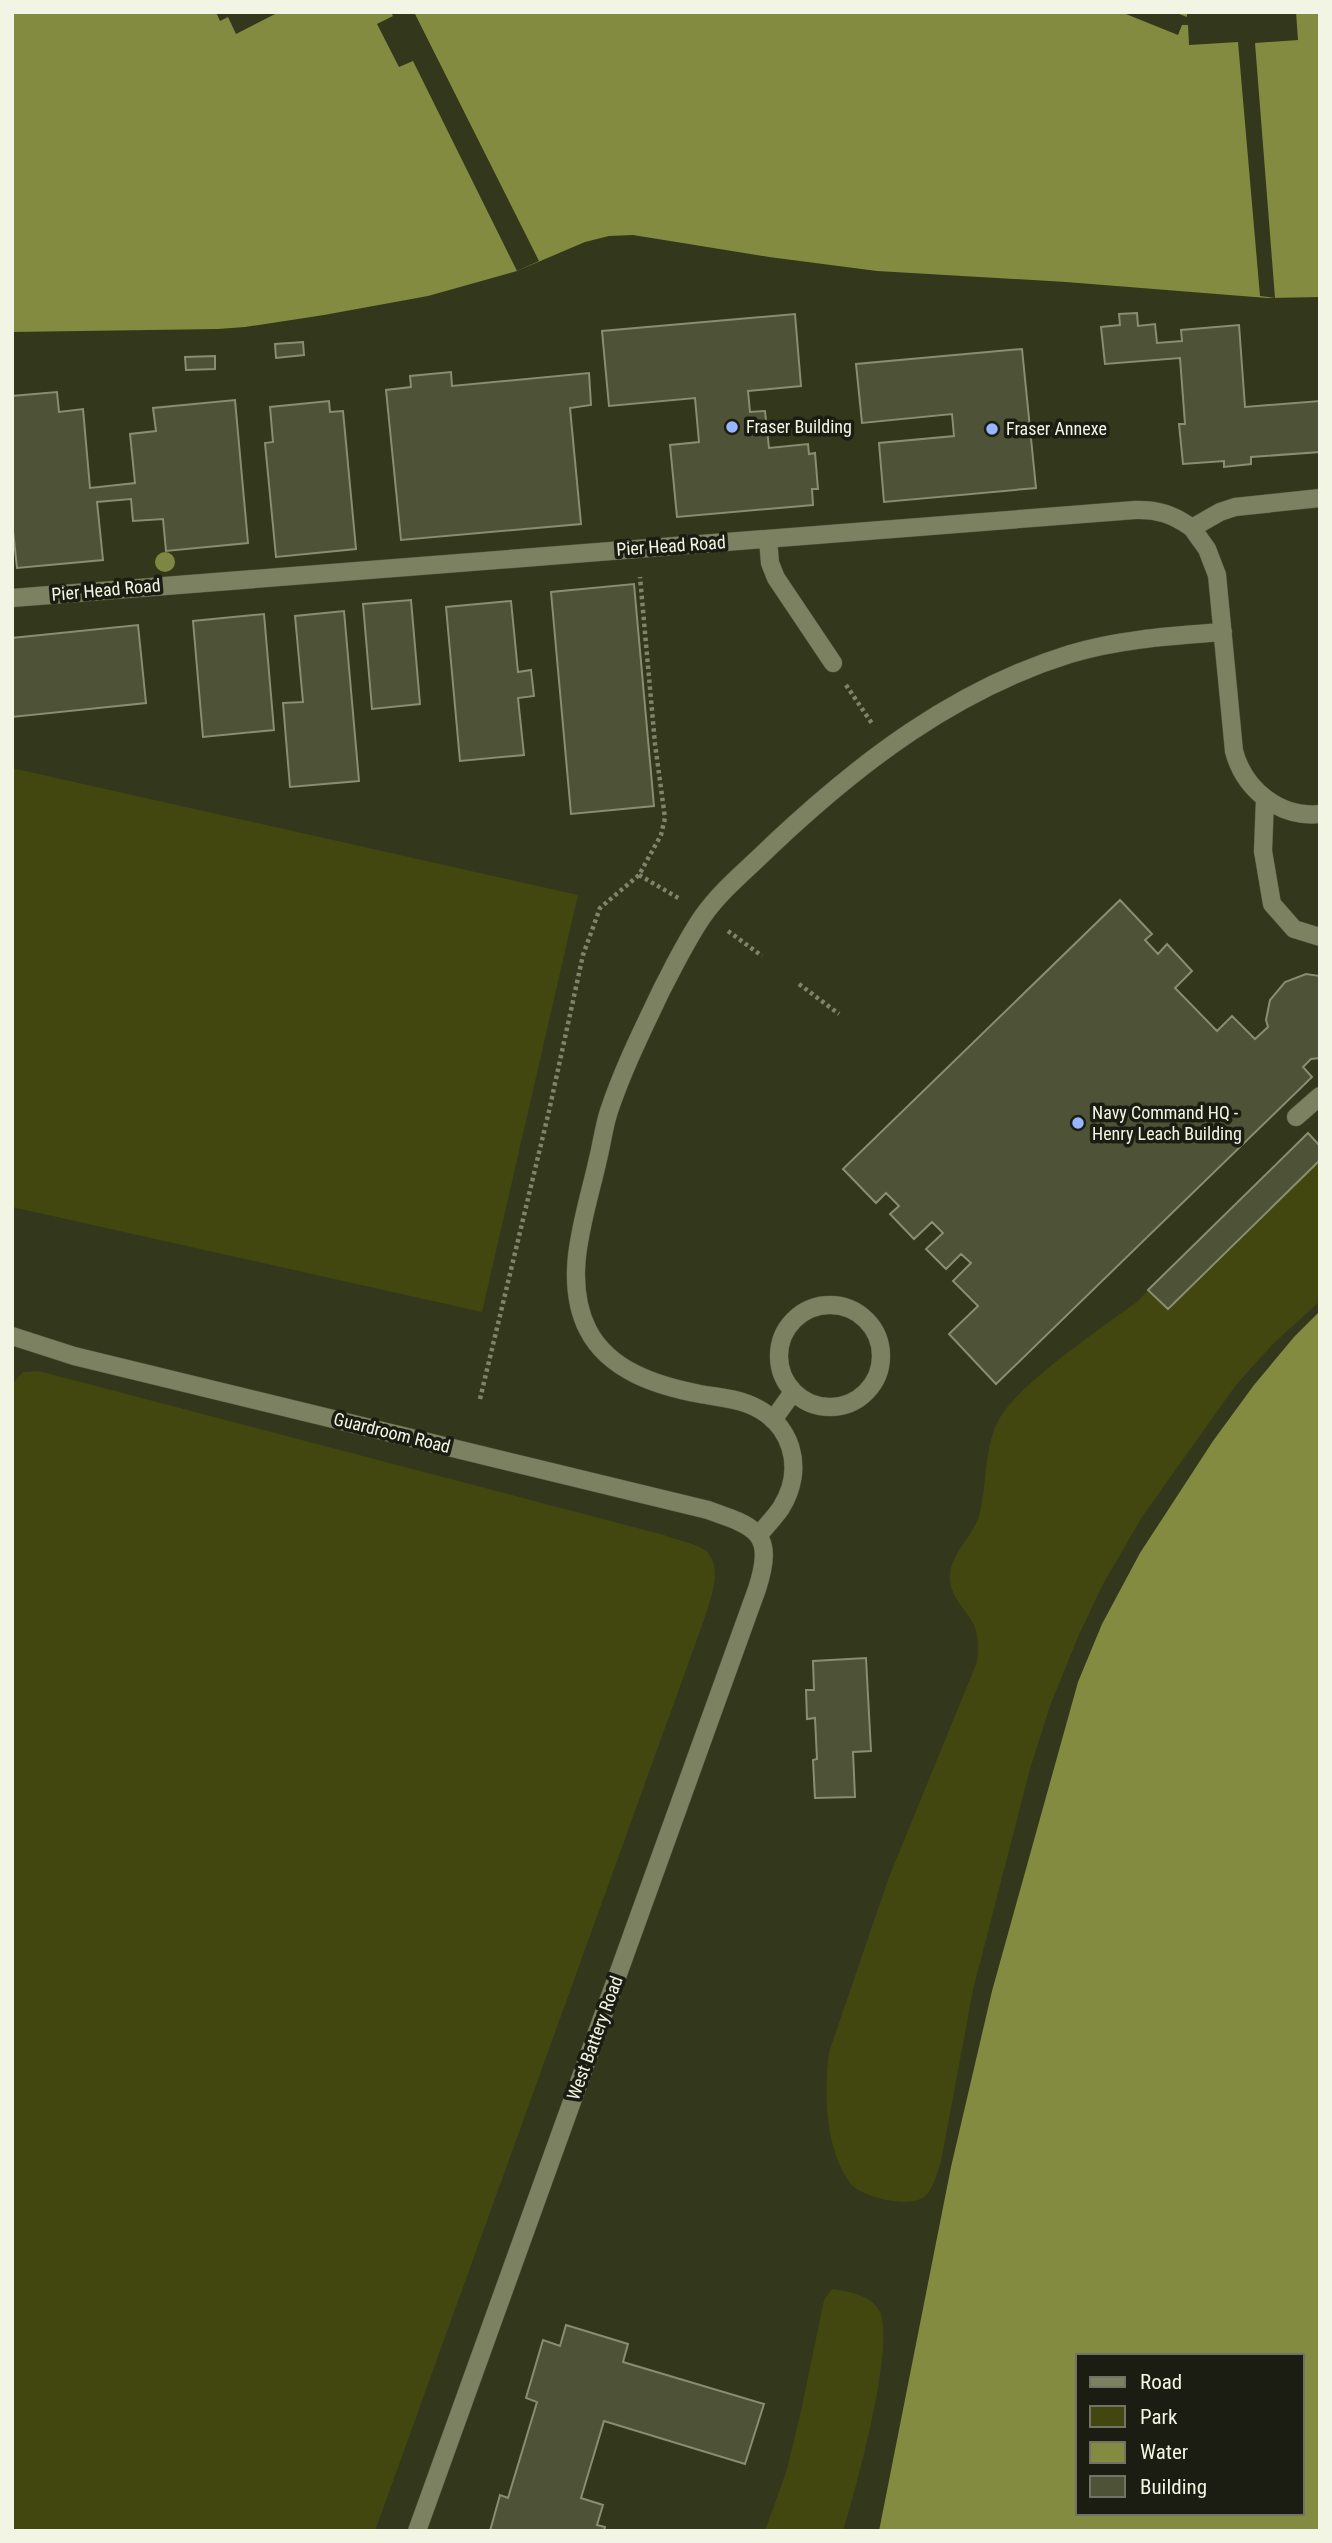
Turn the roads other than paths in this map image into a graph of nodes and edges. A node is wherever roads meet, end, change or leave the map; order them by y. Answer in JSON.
{"nodes":[{"id":1,"x":1320,"y":498,"type":"edge"},
{"id":2,"x":1192,"y":528,"type":"junction"},
{"id":3,"x":768,"y":539,"type":"junction"},
{"id":4,"x":12,"y":597,"type":"edge"},
{"id":5,"x":1223,"y":632,"type":"junction"},
{"id":6,"x":833,"y":663,"type":"dead end"},
{"id":7,"x":1265,"y":799,"type":"junction"},
{"id":8,"x":1320,"y":814,"type":"edge"},
{"id":9,"x":1320,"y":937,"type":"edge"},
{"id":10,"x":1320,"y":1096,"type":"edge"},
{"id":11,"x":1296,"y":1117,"type":"dead end"},
{"id":12,"x":12,"y":1336,"type":"edge"},
{"id":13,"x":793,"y":1392,"type":"junction"},
{"id":14,"x":773,"y":1420,"type":"junction"},
{"id":15,"x":761,"y":1539,"type":"junction"},
{"id":16,"x":417,"y":2531,"type":"edge"}],
"edges":[{"from":1,"to":2,"type":"lane"},
{"from":2,"to":3,"type":"lane","name":"Pier Head Road"},
{"from":2,"to":5,"type":"lane"},
{"from":3,"to":4,"type":"lane","name":"Pier Head Road"},
{"from":3,"to":6,"type":"lane"},
{"from":5,"to":7,"type":"lane"},
{"from":5,"to":14,"type":"lane"},
{"from":7,"to":8,"type":"lane"},
{"from":7,"to":9,"type":"lane"},
{"from":10,"to":11,"type":"lane"},
{"from":12,"to":15,"type":"lane","name":"Guardroom Road"},
{"from":13,"to":13,"type":"lane"},
{"from":13,"to":14,"type":"lane"},
{"from":14,"to":15,"type":"lane"},
{"from":15,"to":16,"type":"lane","name":"West Battery Road"}]}
